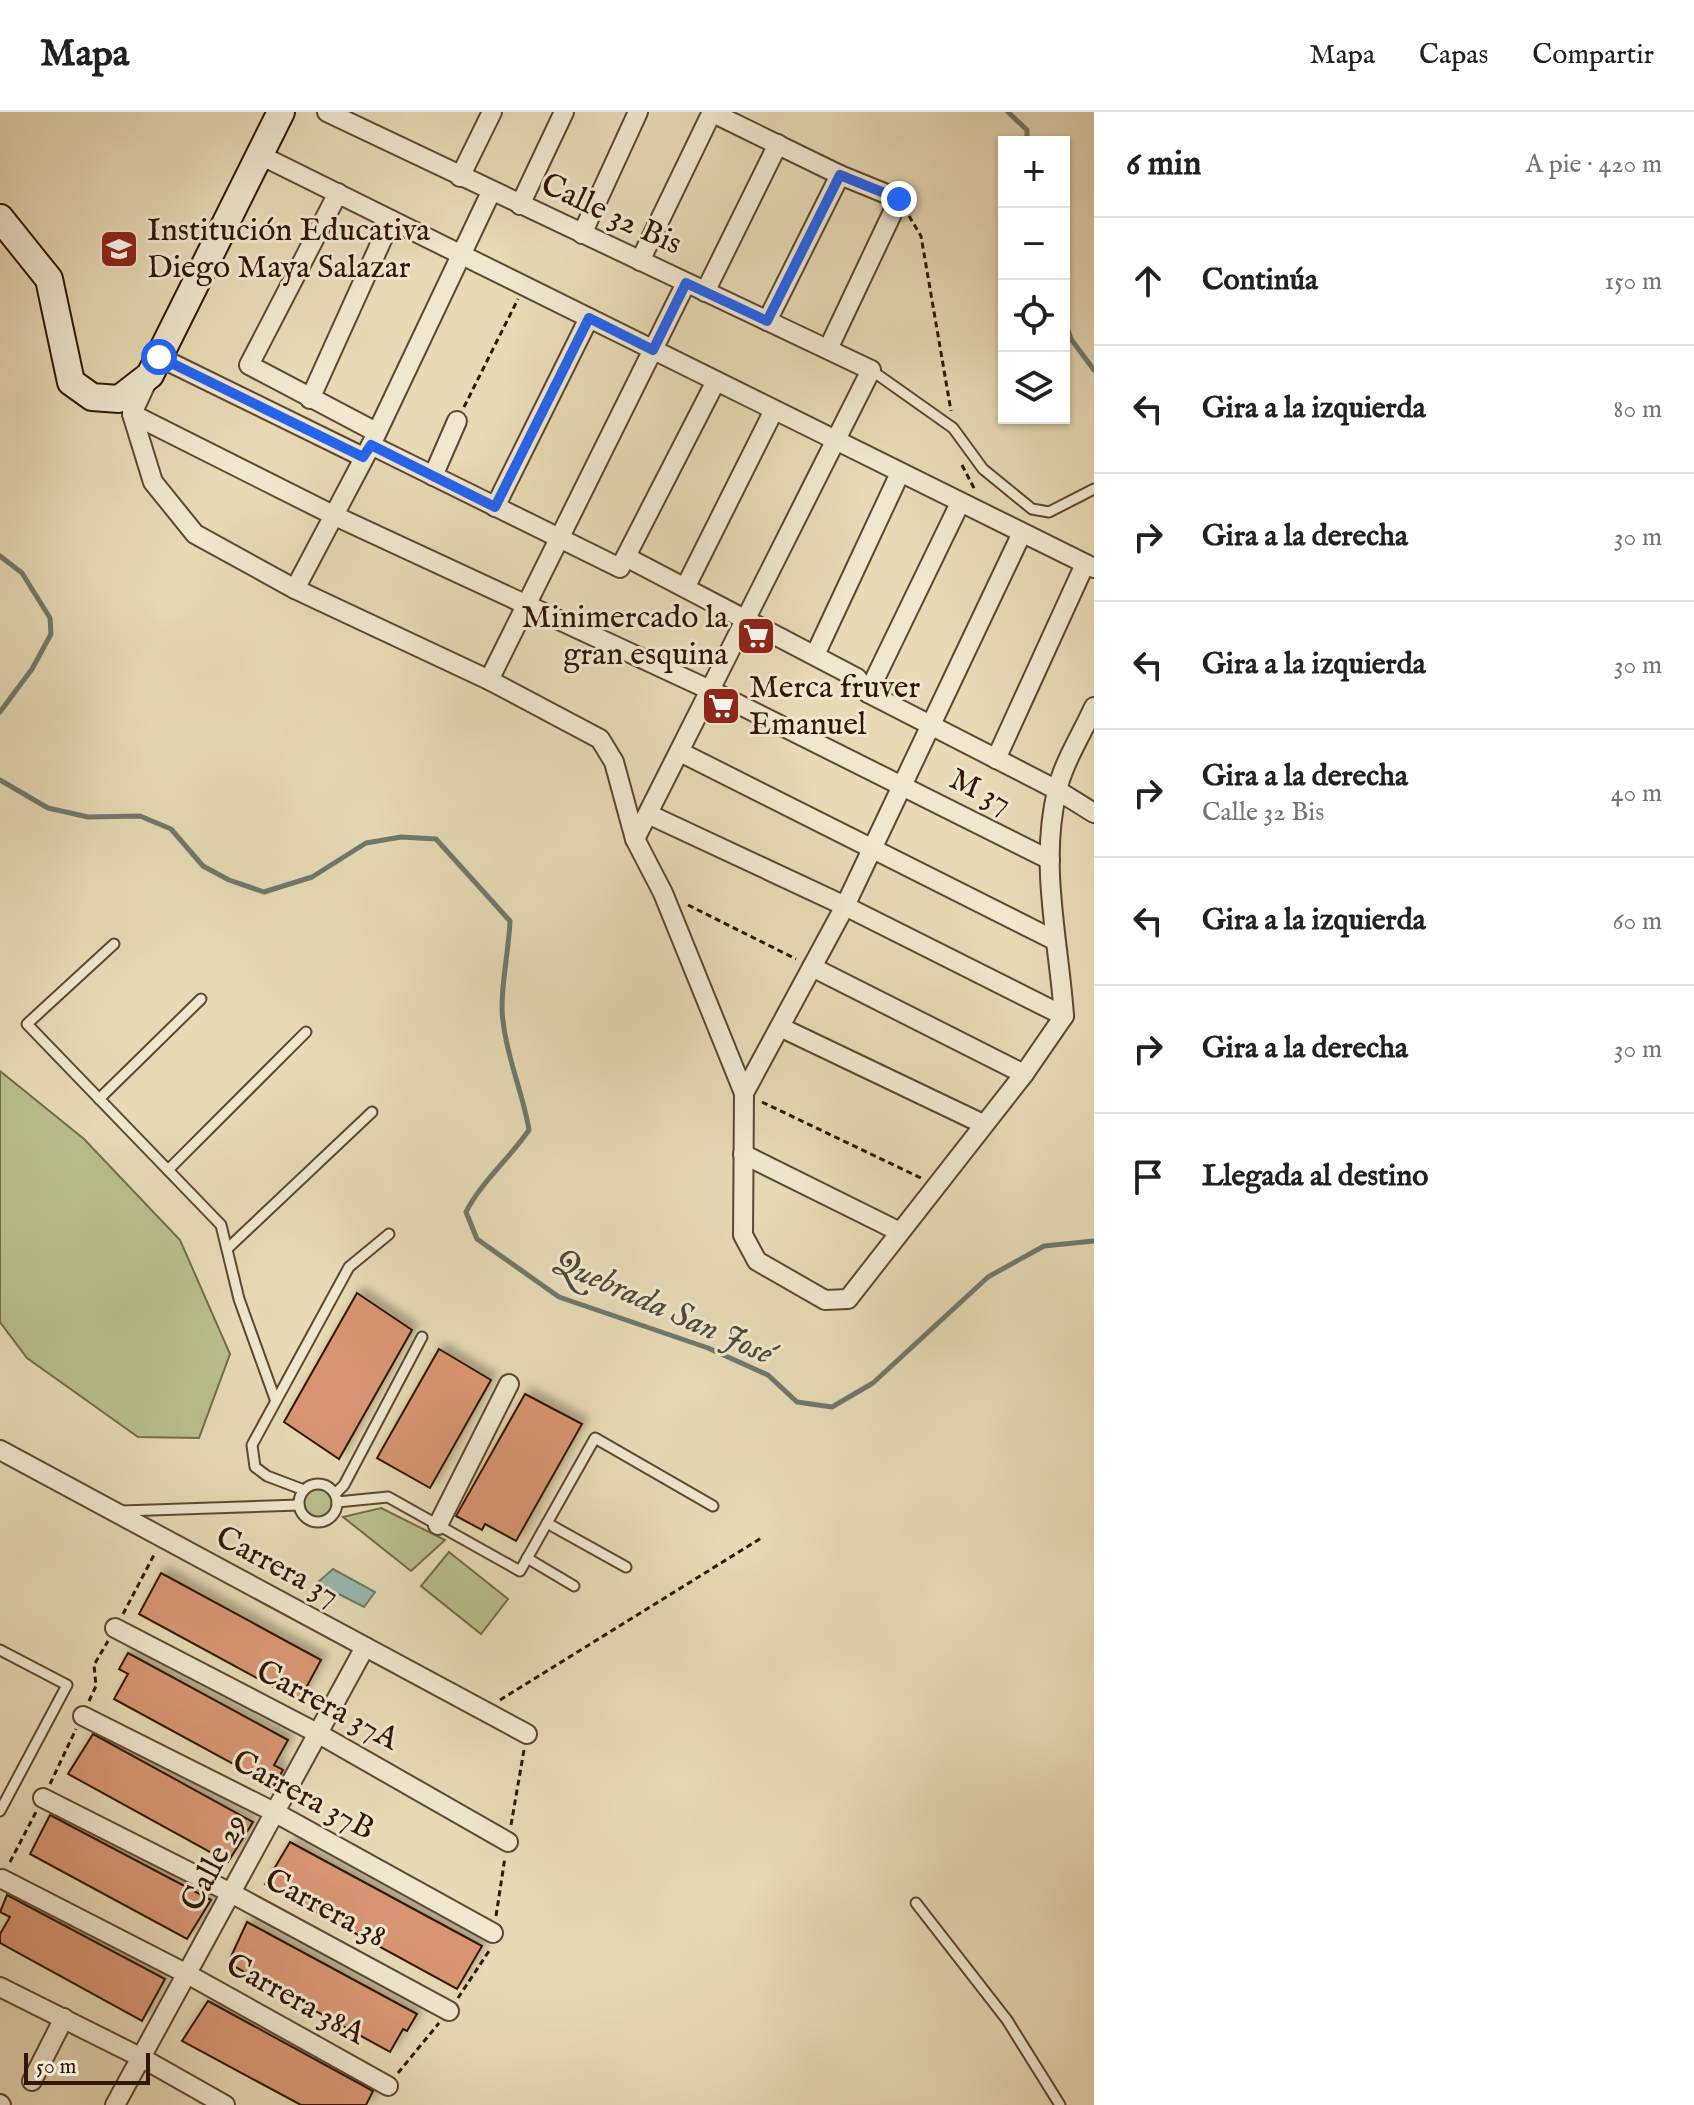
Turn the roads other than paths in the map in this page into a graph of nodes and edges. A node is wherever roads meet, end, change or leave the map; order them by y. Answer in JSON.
{"nodes":[{"id":1,"x":281,"y":112,"type":"edge"},
{"id":2,"x":327,"y":112,"type":"edge"},
{"id":3,"x":564,"y":112,"type":"edge"},
{"id":4,"x":638,"y":112,"type":"edge"},
{"id":5,"x":711,"y":112,"type":"edge"},
{"id":6,"x":486,"y":114,"type":"edge"},
{"id":7,"x":778,"y":144,"type":"junction"},
{"id":8,"x":260,"y":155,"type":"junction"},
{"id":9,"x":840,"y":175,"type":"junction"},
{"id":10,"x":460,"y":177,"type":"junction"},
{"id":11,"x":491,"y":192,"type":"junction"},
{"id":12,"x":338,"y":193,"type":"junction"},
{"id":13,"x":520,"y":205,"type":"junction"},
{"id":14,"x":0,"y":218,"type":"edge"},
{"id":15,"x":391,"y":220,"type":"junction"},
{"id":16,"x":582,"y":234,"type":"junction"},
{"id":17,"x":461,"y":255,"type":"junction"},
{"id":18,"x":640,"y":261,"type":"junction"},
{"id":19,"x":686,"y":283,"type":"junction"},
{"id":20,"x":705,"y":292,"type":"junction"},
{"id":21,"x":589,"y":318,"type":"junction"},
{"id":22,"x":767,"y":321,"type":"junction"},
{"id":23,"x":828,"y":349,"type":"junction"},
{"id":24,"x":653,"y":350,"type":"junction"},
{"id":25,"x":154,"y":366,"type":"junction"},
{"id":26,"x":871,"y":370,"type":"junction"},
{"id":27,"x":716,"y":381,"type":"junction"},
{"id":28,"x":310,"y":399,"type":"junction"},
{"id":29,"x":774,"y":410,"type":"junction"},
{"id":30,"x":132,"y":414,"type":"junction"},
{"id":31,"x":457,"y":421,"type":"road end"},
{"id":32,"x":838,"y":441,"type":"junction"},
{"id":33,"x":370,"y":445,"type":"junction"},
{"id":34,"x":900,"y":473,"type":"junction"},
{"id":35,"x":433,"y":476,"type":"junction"},
{"id":36,"x":1094,"y":489,"type":"edge"},
{"id":37,"x":960,"y":503,"type":"junction"},
{"id":38,"x":495,"y":507,"type":"junction"},
{"id":39,"x":333,"y":515,"type":"junction"},
{"id":40,"x":1021,"y":535,"type":"junction"},
{"id":41,"x":559,"y":538,"type":"junction"},
{"id":42,"x":626,"y":557,"type":"junction"},
{"id":43,"x":1090,"y":566,"type":"edge"},
{"id":44,"x":686,"y":586,"type":"junction"},
{"id":45,"x":295,"y":589,"type":"junction"},
{"id":46,"x":526,"y":605,"type":"junction"},
{"id":47,"x":746,"y":619,"type":"junction"},
{"id":48,"x":815,"y":655,"type":"junction"},
{"id":49,"x":489,"y":680,"type":"junction"},
{"id":50,"x":712,"y":691,"type":"junction"},
{"id":51,"x":868,"y":693,"type":"junction"},
{"id":52,"x":1094,"y":707,"type":"edge"},
{"id":53,"x":931,"y":726,"type":"junction"},
{"id":54,"x":680,"y":752,"type":"junction"},
{"id":55,"x":996,"y":759,"type":"junction"},
{"id":56,"x":901,"y":786,"type":"junction"},
{"id":57,"x":1057,"y":790,"type":"junction"},
{"id":58,"x":1094,"y":813,"type":"edge"},
{"id":59,"x":648,"y":814,"type":"junction"},
{"id":60,"x":635,"y":839,"type":"junction"},
{"id":61,"x":872,"y":849,"type":"junction"},
{"id":62,"x":1050,"y":860,"type":"junction"},
{"id":63,"x":845,"y":906,"type":"junction"},
{"id":64,"x":1054,"y":940,"type":"junction"},
{"id":65,"x":114,"y":944,"type":"dead end"},
{"id":66,"x":812,"y":967,"type":"junction"},
{"id":67,"x":201,"y":999,"type":"dead end"},
{"id":68,"x":1064,"y":1016,"type":"junction"},
{"id":69,"x":780,"y":1027,"type":"junction"},
{"id":70,"x":306,"y":1032,"type":"dead end"},
{"id":71,"x":1024,"y":1074,"type":"junction"},
{"id":72,"x":744,"y":1093,"type":"junction"},
{"id":73,"x":99,"y":1099,"type":"junction"},
{"id":74,"x":372,"y":1112,"type":"dead end"},
{"id":75,"x":983,"y":1124,"type":"junction"},
{"id":76,"x":743,"y":1154,"type":"junction"},
{"id":77,"x":168,"y":1170,"type":"junction"},
{"id":78,"x":898,"y":1231,"type":"junction"},
{"id":79,"x":389,"y":1234,"type":"dead end"},
{"id":80,"x":227,"y":1249,"type":"junction"},
{"id":81,"x":422,"y":1337,"type":"dead end"},
{"id":82,"x":509,"y":1384,"type":"dead end"},
{"id":83,"x":275,"y":1399,"type":"junction"},
{"id":84,"x":0,"y":1450,"type":"edge"},
{"id":85,"x":304,"y":1490,"type":"junction"},
{"id":86,"x":336,"y":1498,"type":"junction"},
{"id":87,"x":299,"y":1505,"type":"junction"},
{"id":88,"x":713,"y":1506,"type":"dead end"},
{"id":89,"x":109,"y":1512,"type":"junction"},
{"id":90,"x":547,"y":1523,"type":"junction"},
{"id":91,"x":438,"y":1525,"type":"junction"},
{"id":92,"x":527,"y":1558,"type":"junction"},
{"id":93,"x":626,"y":1567,"type":"dead end"},
{"id":94,"x":574,"y":1586,"type":"dead end"},
{"id":95,"x":115,"y":1628,"type":"dead end"},
{"id":96,"x":365,"y":1647,"type":"junction"},
{"id":97,"x":0,"y":1650,"type":"edge"},
{"id":98,"x":83,"y":1716,"type":"dead end"},
{"id":99,"x":319,"y":1734,"type":"junction"},
{"id":100,"x":527,"y":1734,"type":"dead end"},
{"id":101,"x":43,"y":1798,"type":"dead end"},
{"id":102,"x":0,"y":1811,"type":"edge"},
{"id":103,"x":276,"y":1813,"type":"junction"},
{"id":104,"x":508,"y":1842,"type":"dead end"},
{"id":105,"x":2,"y":1879,"type":"edge"},
{"id":106,"x":233,"y":1894,"type":"junction"},
{"id":107,"x":916,"y":1903,"type":"dead end"},
{"id":108,"x":493,"y":1933,"type":"dead end"},
{"id":109,"x":189,"y":1975,"type":"junction"},
{"id":110,"x":0,"y":1987,"type":"edge"},
{"id":111,"x":449,"y":2011,"type":"dead end"},
{"id":112,"x":64,"y":2018,"type":"junction"},
{"id":113,"x":142,"y":2058,"type":"junction"},
{"id":114,"x":32,"y":2081,"type":"dead end"},
{"id":115,"x":388,"y":2086,"type":"dead end"},
{"id":116,"x":115,"y":2105,"type":"edge"},
{"id":117,"x":223,"y":2105,"type":"edge"},
{"id":118,"x":1060,"y":2105,"type":"edge"}],
"edges":[{"from":1,"to":8,"type":"street"},
{"from":2,"to":10,"type":"street","name":"Calle 32 Bis"},
{"from":3,"to":13,"type":"street"},
{"from":4,"to":16,"type":"street"},
{"from":5,"to":7,"type":"street"},
{"from":5,"to":18,"type":"street"},
{"from":6,"to":10,"type":"street"},
{"from":7,"to":9,"type":"street"},
{"from":7,"to":20,"type":"street"},
{"from":8,"to":12,"type":"street"},
{"from":8,"to":25,"type":"street"},
{"from":9,"to":22,"type":"street"},
{"from":9,"to":23,"type":"street"},
{"from":10,"to":11,"type":"street","name":"Calle 32 Bis"},
{"from":11,"to":13,"type":"street","name":"Calle 32 Bis"},
{"from":11,"to":17,"type":"street"},
{"from":12,"to":15,"type":"street"},
{"from":12,"to":28,"type":"street"},
{"from":13,"to":16,"type":"street","name":"Calle 32 Bis"},
{"from":14,"to":25,"type":"street"},
{"from":15,"to":17,"type":"street"},
{"from":15,"to":28,"type":"street"},
{"from":16,"to":18,"type":"street","name":"Calle 32 Bis"},
{"from":17,"to":21,"type":"street"},
{"from":17,"to":33,"type":"street"},
{"from":18,"to":19,"type":"street","name":"Calle 32 Bis"},
{"from":19,"to":20,"type":"street","name":"Calle 32 Bis"},
{"from":19,"to":24,"type":"street"},
{"from":20,"to":22,"type":"street","name":"Calle 32 Bis"},
{"from":21,"to":24,"type":"street"},
{"from":21,"to":38,"type":"street"},
{"from":22,"to":23,"type":"street","name":"Calle 32 Bis"},
{"from":23,"to":26,"type":"street","name":"Calle 32 Bis"},
{"from":24,"to":27,"type":"street"},
{"from":24,"to":41,"type":"street"},
{"from":25,"to":30,"type":"street"},
{"from":25,"to":33,"type":"street"},
{"from":26,"to":32,"type":"street"},
{"from":26,"to":36,"type":"lane"},
{"from":27,"to":29,"type":"street"},
{"from":27,"to":42,"type":"street"},
{"from":28,"to":33,"type":"street"},
{"from":29,"to":32,"type":"street"},
{"from":29,"to":44,"type":"street"},
{"from":30,"to":39,"type":"street","name":"M 37"},
{"from":30,"to":45,"type":"street"},
{"from":31,"to":35,"type":"street"},
{"from":32,"to":34,"type":"street"},
{"from":32,"to":47,"type":"street"},
{"from":33,"to":35,"type":"street"},
{"from":33,"to":39,"type":"street"},
{"from":34,"to":37,"type":"street"},
{"from":34,"to":48,"type":"street"},
{"from":35,"to":38,"type":"street"},
{"from":37,"to":40,"type":"street"},
{"from":37,"to":51,"type":"street"},
{"from":38,"to":41,"type":"street"},
{"from":39,"to":45,"type":"street"},
{"from":39,"to":46,"type":"street","name":"M 37"},
{"from":40,"to":43,"type":"street"},
{"from":40,"to":53,"type":"street"},
{"from":41,"to":42,"type":"street"},
{"from":41,"to":46,"type":"street"},
{"from":42,"to":44,"type":"street"},
{"from":43,"to":55,"type":"street"},
{"from":44,"to":47,"type":"street"},
{"from":45,"to":49,"type":"street"},
{"from":46,"to":49,"type":"street"},
{"from":46,"to":50,"type":"street","name":"M 37"},
{"from":47,"to":48,"type":"street"},
{"from":47,"to":50,"type":"street"},
{"from":48,"to":51,"type":"street"},
{"from":49,"to":60,"type":"street"},
{"from":50,"to":54,"type":"street"},
{"from":50,"to":56,"type":"street","name":"M 37"},
{"from":51,"to":53,"type":"street"},
{"from":52,"to":57,"type":"street"},
{"from":53,"to":55,"type":"street"},
{"from":53,"to":56,"type":"street"},
{"from":54,"to":59,"type":"street"},
{"from":54,"to":61,"type":"street"},
{"from":55,"to":57,"type":"street"},
{"from":56,"to":61,"type":"street"},
{"from":56,"to":62,"type":"street","name":"M 37"},
{"from":57,"to":58,"type":"street"},
{"from":57,"to":62,"type":"street"},
{"from":59,"to":60,"type":"street"},
{"from":59,"to":63,"type":"street"},
{"from":60,"to":72,"type":"street"},
{"from":61,"to":63,"type":"street"},
{"from":61,"to":64,"type":"street"},
{"from":62,"to":64,"type":"street"},
{"from":63,"to":66,"type":"street"},
{"from":63,"to":68,"type":"street"},
{"from":64,"to":68,"type":"street"},
{"from":65,"to":73,"type":"lane"},
{"from":66,"to":69,"type":"street"},
{"from":66,"to":71,"type":"street"},
{"from":67,"to":73,"type":"lane"},
{"from":68,"to":71,"type":"street"},
{"from":69,"to":72,"type":"street"},
{"from":69,"to":75,"type":"street"},
{"from":70,"to":77,"type":"lane"},
{"from":71,"to":75,"type":"street"},
{"from":72,"to":76,"type":"street"},
{"from":73,"to":77,"type":"lane"},
{"from":74,"to":80,"type":"lane"},
{"from":75,"to":78,"type":"street"},
{"from":76,"to":78,"type":"street"},
{"from":76,"to":78,"type":"street"},
{"from":77,"to":80,"type":"lane"},
{"from":79,"to":83,"type":"lane"},
{"from":80,"to":83,"type":"lane"},
{"from":81,"to":86,"type":"lane"},
{"from":82,"to":91,"type":"street"},
{"from":83,"to":85,"type":"lane"},
{"from":84,"to":89,"type":"street","name":"Carrera 37"},
{"from":85,"to":86,"type":"lane"},
{"from":85,"to":87,"type":"lane"},
{"from":86,"to":87,"type":"lane"},
{"from":86,"to":91,"type":"lane"},
{"from":87,"to":89,"type":"lane"},
{"from":88,"to":90,"type":"lane"},
{"from":89,"to":96,"type":"street","name":"Carrera 37"},
{"from":90,"to":92,"type":"lane"},
{"from":90,"to":93,"type":"lane"},
{"from":91,"to":92,"type":"lane"},
{"from":92,"to":94,"type":"lane"},
{"from":95,"to":99,"type":"street","name":"Carrera 37A"},
{"from":96,"to":99,"type":"street","name":"Calle 29"},
{"from":96,"to":100,"type":"street","name":"Carrera 37"},
{"from":97,"to":102,"type":"lane"},
{"from":98,"to":103,"type":"street","name":"Carrera 37B"},
{"from":99,"to":103,"type":"street","name":"Calle 29"},
{"from":99,"to":104,"type":"street","name":"Carrera 37A"},
{"from":101,"to":106,"type":"street","name":"Carrera 38"},
{"from":103,"to":106,"type":"street","name":"Calle 29"},
{"from":103,"to":108,"type":"street","name":"Carrera 37B"},
{"from":105,"to":109,"type":"street","name":"Carrera 38A"},
{"from":106,"to":109,"type":"street","name":"Calle 29"},
{"from":106,"to":111,"type":"street","name":"Carrera 38"},
{"from":107,"to":118,"type":"lane"},
{"from":109,"to":113,"type":"street","name":"Calle 29"},
{"from":109,"to":115,"type":"street","name":"Carrera 38A"},
{"from":110,"to":112,"type":"street"},
{"from":112,"to":113,"type":"street"},
{"from":112,"to":114,"type":"street"},
{"from":113,"to":116,"type":"street","name":"Calle 29"},
{"from":113,"to":117,"type":"street"}]}
